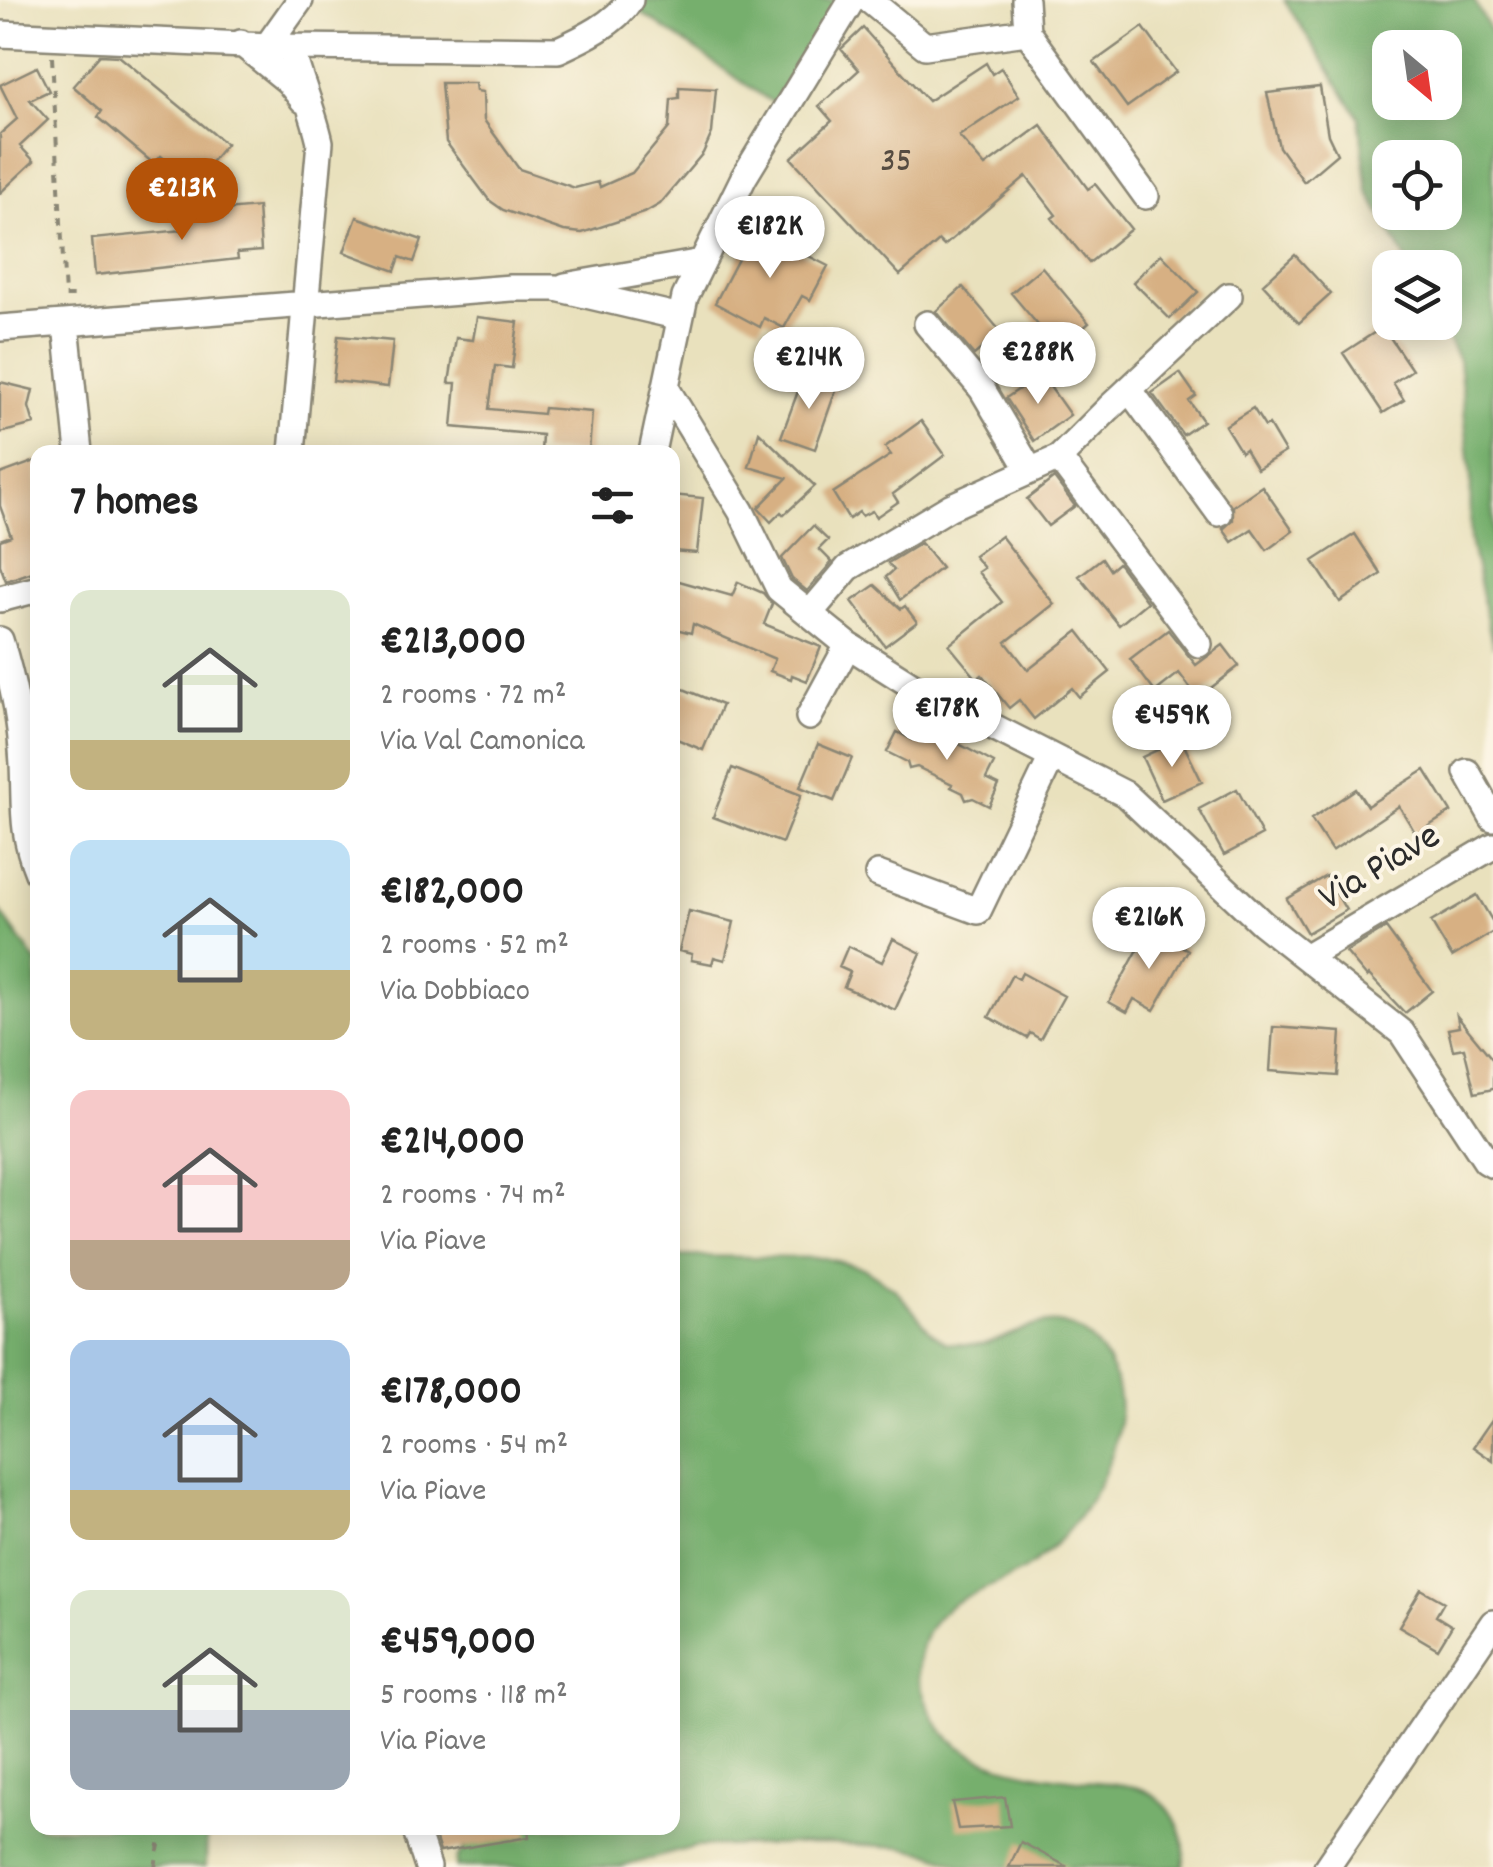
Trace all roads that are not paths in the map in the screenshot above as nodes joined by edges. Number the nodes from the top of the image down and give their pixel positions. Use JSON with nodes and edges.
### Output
{"nodes":[{"id":1,"x":300,"y":0,"type":"edge"},
{"id":2,"x":630,"y":0,"type":"edge"},
{"id":3,"x":852,"y":0,"type":"edge"},
{"id":4,"x":869,"y":0,"type":"edge"},
{"id":5,"x":1024,"y":0,"type":"edge"},
{"id":6,"x":1027,"y":32,"type":"junction"},
{"id":7,"x":0,"y":34,"type":"edge"},
{"id":8,"x":241,"y":43,"type":"junction"},
{"id":9,"x":280,"y":46,"type":"junction"},
{"id":10,"x":314,"y":113,"type":"junction"},
{"id":11,"x":1146,"y":196,"type":"dead end"},
{"id":12,"x":702,"y":262,"type":"junction"},
{"id":13,"x":556,"y":288,"type":"junction"},
{"id":14,"x":1229,"y":296,"type":"dead end"},
{"id":15,"x":308,"y":303,"type":"junction"},
{"id":16,"x":680,"y":317,"type":"junction"},
{"id":17,"x":66,"y":324,"type":"junction"},
{"id":18,"x":927,"y":324,"type":"dead end"},
{"id":19,"x":0,"y":328,"type":"edge"},
{"id":20,"x":666,"y":388,"type":"junction"},
{"id":21,"x":1129,"y":388,"type":"junction"},
{"id":22,"x":78,"y":445,"type":"edge"},
{"id":23,"x":293,"y":445,"type":"edge"},
{"id":24,"x":654,"y":445,"type":"edge"},
{"id":25,"x":1060,"y":458,"type":"junction"},
{"id":26,"x":1030,"y":470,"type":"junction"},
{"id":27,"x":1219,"y":512,"type":"dead end"},
{"id":28,"x":30,"y":591,"type":"edge"},
{"id":29,"x":0,"y":599,"type":"edge"},
{"id":30,"x":810,"y":614,"type":"junction"},
{"id":31,"x":0,"y":640,"type":"edge"},
{"id":32,"x":1199,"y":644,"type":"dead end"},
{"id":33,"x":848,"y":645,"type":"junction"},
{"id":34,"x":809,"y":717,"type":"dead end"},
{"id":35,"x":1052,"y":757,"type":"junction"},
{"id":36,"x":1467,"y":772,"type":"dead end"},
{"id":37,"x":1493,"y":818,"type":"edge"},
{"id":38,"x":30,"y":844,"type":"edge"},
{"id":39,"x":1493,"y":846,"type":"edge"},
{"id":40,"x":878,"y":874,"type":"dead end"},
{"id":41,"x":1307,"y":956,"type":"junction"},
{"id":42,"x":1491,"y":1160,"type":"edge"},
{"id":43,"x":1493,"y":1623,"type":"edge"},
{"id":44,"x":417,"y":1835,"type":"edge"},
{"id":45,"x":428,"y":1867,"type":"edge"},
{"id":46,"x":1327,"y":1867,"type":"edge"}],
"edges":[{"from":1,"to":9,"type":"street"},
{"from":2,"to":9,"type":"street"},
{"from":3,"to":12,"type":"street"},
{"from":4,"to":6,"type":"street"},
{"from":5,"to":6,"type":"street"},
{"from":6,"to":11,"type":"street"},
{"from":7,"to":8,"type":"street"},
{"from":8,"to":9,"type":"street"},
{"from":8,"to":10,"type":"street"},
{"from":9,"to":10,"type":"street"},
{"from":10,"to":15,"type":"street"},
{"from":12,"to":13,"type":"street"},
{"from":12,"to":16,"type":"street"},
{"from":13,"to":15,"type":"street"},
{"from":13,"to":16,"type":"street"},
{"from":14,"to":21,"type":"street"},
{"from":15,"to":17,"type":"street"},
{"from":15,"to":23,"type":"street"},
{"from":16,"to":20,"type":"street"},
{"from":17,"to":19,"type":"street"},
{"from":17,"to":22,"type":"street"},
{"from":18,"to":26,"type":"street"},
{"from":20,"to":24,"type":"street"},
{"from":20,"to":30,"type":"street","name":"Via Piave"},
{"from":21,"to":25,"type":"street"},
{"from":21,"to":27,"type":"street"},
{"from":25,"to":26,"type":"street"},
{"from":25,"to":32,"type":"street"},
{"from":26,"to":30,"type":"street"},
{"from":28,"to":29,"type":"street"},
{"from":30,"to":33,"type":"street","name":"Via Piave"},
{"from":31,"to":38,"type":"street"},
{"from":33,"to":34,"type":"street"},
{"from":33,"to":35,"type":"street","name":"Via Piave"},
{"from":35,"to":40,"type":"street"},
{"from":35,"to":41,"type":"street","name":"Via Piave"},
{"from":36,"to":37,"type":"street","name":"Via Piave"},
{"from":39,"to":41,"type":"street","name":"Via Piave"},
{"from":41,"to":42,"type":"street","name":"Via Piave"},
{"from":43,"to":46,"type":"street"},
{"from":44,"to":45,"type":"street"}]}
